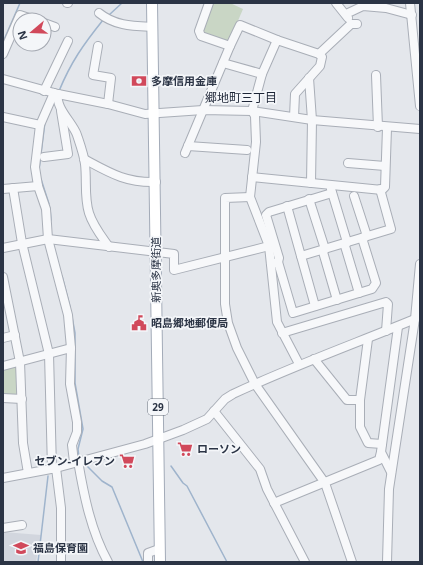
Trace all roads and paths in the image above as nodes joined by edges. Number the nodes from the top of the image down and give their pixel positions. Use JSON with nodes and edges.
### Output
{"nodes":[{"id":1,"x":152,"y":3,"type":"edge"},
{"id":2,"x":209,"y":3,"type":"edge"},
{"id":3,"x":336,"y":3,"type":"edge"},
{"id":4,"x":410,"y":3,"type":"edge"},
{"id":5,"x":346,"y":14,"type":"junction"},
{"id":6,"x":412,"y":15,"type":"junction"},
{"id":7,"x":103,"y":17,"type":"dead end"},
{"id":8,"x":52,"y":26,"type":"edge"},
{"id":9,"x":55,"y":27,"type":"dead end"},
{"id":10,"x":153,"y":27,"type":"junction"},
{"id":11,"x":12,"y":33,"type":"edge"},
{"id":12,"x":277,"y":40,"type":"junction"},
{"id":13,"x":68,"y":41,"type":"dead end"},
{"id":14,"x":98,"y":46,"type":"dead end"},
{"id":15,"x":230,"y":46,"type":"junction"},
{"id":16,"x":3,"y":54,"type":"edge"},
{"id":17,"x":319,"y":54,"type":"junction"},
{"id":18,"x":223,"y":63,"type":"junction"},
{"id":19,"x":262,"y":74,"type":"junction"},
{"id":20,"x":376,"y":75,"type":"dead end"},
{"id":21,"x":309,"y":78,"type":"junction"},
{"id":22,"x":3,"y":79,"type":"edge"},
{"id":23,"x":44,"y":91,"type":"junction"},
{"id":24,"x":56,"y":94,"type":"junction"},
{"id":25,"x":108,"y":104,"type":"junction"},
{"id":26,"x":60,"y":106,"type":"junction"},
{"id":27,"x":420,"y":106,"type":"edge"},
{"id":28,"x":203,"y":110,"type":"junction"},
{"id":29,"x":252,"y":112,"type":"junction"},
{"id":30,"x":155,"y":115,"type":"junction"},
{"id":31,"x":3,"y":117,"type":"edge"},
{"id":32,"x":294,"y":117,"type":"junction"},
{"id":33,"x":312,"y":120,"type":"junction"},
{"id":34,"x":40,"y":125,"type":"junction"},
{"id":35,"x":378,"y":126,"type":"junction"},
{"id":36,"x":387,"y":128,"type":"junction"},
{"id":37,"x":420,"y":129,"type":"edge"},
{"id":38,"x":247,"y":150,"type":"dead end"},
{"id":39,"x":44,"y":157,"type":"dead end"},
{"id":40,"x":84,"y":159,"type":"junction"},
{"id":41,"x":348,"y":163,"type":"dead end"},
{"id":42,"x":385,"y":166,"type":"junction"},
{"id":43,"x":252,"y":177,"type":"junction"},
{"id":44,"x":156,"y":182,"type":"junction"},
{"id":45,"x":311,"y":183,"type":"junction"},
{"id":46,"x":38,"y":186,"type":"junction"},
{"id":47,"x":13,"y":188,"type":"junction"},
{"id":48,"x":3,"y":189,"type":"edge"},
{"id":49,"x":330,"y":189,"type":"junction"},
{"id":50,"x":380,"y":189,"type":"junction"},
{"id":51,"x":250,"y":196,"type":"junction"},
{"id":52,"x":354,"y":196,"type":"dead end"},
{"id":53,"x":310,"y":199,"type":"junction"},
{"id":54,"x":287,"y":206,"type":"junction"},
{"id":55,"x":364,"y":237,"type":"junction"},
{"id":56,"x":51,"y":240,"type":"junction"},
{"id":57,"x":347,"y":242,"type":"junction"},
{"id":58,"x":22,"y":243,"type":"junction"},
{"id":59,"x":269,"y":246,"type":"junction"},
{"id":60,"x":109,"y":247,"type":"junction"},
{"id":61,"x":3,"y":248,"type":"edge"},
{"id":62,"x":325,"y":249,"type":"junction"},
{"id":63,"x":156,"y":253,"type":"junction"},
{"id":64,"x":225,"y":256,"type":"junction"},
{"id":65,"x":301,"y":256,"type":"junction"},
{"id":66,"x":275,"y":263,"type":"junction"},
{"id":67,"x":420,"y":264,"type":"edge"},
{"id":68,"x":3,"y":278,"type":"edge"},
{"id":69,"x":359,"y":293,"type":"junction"},
{"id":70,"x":337,"y":300,"type":"junction"},
{"id":71,"x":315,"y":306,"type":"junction"},
{"id":72,"x":6,"y":307,"type":"edge"},
{"id":73,"x":415,"y":319,"type":"junction"},
{"id":74,"x":398,"y":326,"type":"junction"},
{"id":75,"x":386,"y":331,"type":"junction"},
{"id":76,"x":282,"y":333,"type":"junction"},
{"id":77,"x":15,"y":335,"type":"junction"},
{"id":78,"x":3,"y":338,"type":"edge"},
{"id":79,"x":368,"y":339,"type":"junction"},
{"id":80,"x":71,"y":348,"type":"junction"},
{"id":81,"x":49,"y":354,"type":"junction"},
{"id":82,"x":314,"y":359,"type":"junction"},
{"id":83,"x":20,"y":362,"type":"junction"},
{"id":84,"x":299,"y":364,"type":"junction"},
{"id":85,"x":3,"y":366,"type":"edge"},
{"id":86,"x":255,"y":384,"type":"junction"},
{"id":87,"x":3,"y":398,"type":"edge"},
{"id":88,"x":22,"y":399,"type":"junction"},
{"id":89,"x":360,"y":400,"type":"junction"},
{"id":90,"x":214,"y":411,"type":"junction"},
{"id":91,"x":158,"y":438,"type":"junction"},
{"id":92,"x":382,"y":451,"type":"junction"},
{"id":93,"x":79,"y":461,"type":"junction"},
{"id":94,"x":54,"y":469,"type":"junction"},
{"id":95,"x":28,"y":473,"type":"junction"},
{"id":96,"x":391,"y":474,"type":"junction"},
{"id":97,"x":3,"y":478,"type":"edge"},
{"id":98,"x":325,"y":483,"type":"junction"},
{"id":99,"x":274,"y":504,"type":"junction"},
{"id":100,"x":22,"y":525,"type":"dead end"},
{"id":101,"x":3,"y":528,"type":"edge"},
{"id":102,"x":160,"y":549,"type":"junction"},
{"id":103,"x":61,"y":562,"type":"edge"},
{"id":104,"x":108,"y":562,"type":"edge"},
{"id":105,"x":148,"y":562,"type":"edge"},
{"id":106,"x":160,"y":562,"type":"edge"},
{"id":107,"x":305,"y":562,"type":"edge"},
{"id":108,"x":352,"y":562,"type":"edge"},
{"id":109,"x":387,"y":562,"type":"edge"}],
"edges":[{"from":1,"to":10,"type":"main road","name":"新奥多摩街道","number":"29"},
{"from":2,"to":15,"type":"street"},
{"from":3,"to":5,"type":"street"},
{"from":4,"to":6,"type":"street"},
{"from":5,"to":6,"type":"street"},
{"from":5,"to":17,"type":"street"},
{"from":6,"to":27,"type":"street"},
{"from":7,"to":10,"type":"street"},
{"from":8,"to":9,"type":"street"},
{"from":10,"to":30,"type":"main road","name":"新奥多摩街道","number":"29"},
{"from":11,"to":16,"type":"street"},
{"from":12,"to":15,"type":"street"},
{"from":12,"to":17,"type":"street"},
{"from":12,"to":19,"type":"street"},
{"from":13,"to":23,"type":"street"},
{"from":14,"to":25,"type":"street"},
{"from":15,"to":18,"type":"street"},
{"from":17,"to":21,"type":"street"},
{"from":18,"to":19,"type":"street"},
{"from":18,"to":28,"type":"street"},
{"from":19,"to":29,"type":"street"},
{"from":20,"to":35,"type":"street"},
{"from":21,"to":32,"type":"street"},
{"from":21,"to":33,"type":"street"},
{"from":22,"to":23,"type":"street"},
{"from":23,"to":24,"type":"street"},
{"from":24,"to":25,"type":"street"},
{"from":24,"to":26,"type":"street"},
{"from":24,"to":34,"type":"street"},
{"from":25,"to":30,"type":"street"},
{"from":26,"to":39,"type":"street"},
{"from":26,"to":40,"type":"street"},
{"from":28,"to":29,"type":"street"},
{"from":28,"to":30,"type":"street"},
{"from":28,"to":38,"type":"street"},
{"from":29,"to":32,"type":"street"},
{"from":29,"to":43,"type":"street"},
{"from":30,"to":44,"type":"main road","name":"新奥多摩街道","number":"29"},
{"from":31,"to":34,"type":"street"},
{"from":32,"to":33,"type":"street"},
{"from":33,"to":35,"type":"street"},
{"from":33,"to":45,"type":"street"},
{"from":34,"to":46,"type":"street"},
{"from":35,"to":36,"type":"street"},
{"from":36,"to":37,"type":"street"},
{"from":36,"to":42,"type":"street"},
{"from":40,"to":44,"type":"street"},
{"from":40,"to":60,"type":"street"},
{"from":41,"to":42,"type":"street"},
{"from":42,"to":50,"type":"street"},
{"from":43,"to":45,"type":"street"},
{"from":43,"to":51,"type":"street"},
{"from":44,"to":63,"type":"main road","name":"新奥多摩街道","number":"29"},
{"from":45,"to":49,"type":"street"},
{"from":46,"to":47,"type":"street"},
{"from":46,"to":56,"type":"street"},
{"from":47,"to":48,"type":"street"},
{"from":47,"to":58,"type":"street"},
{"from":49,"to":50,"type":"street"},
{"from":49,"to":53,"type":"street"},
{"from":49,"to":57,"type":"street"},
{"from":50,"to":55,"type":"street"},
{"from":51,"to":59,"type":"street"},
{"from":51,"to":64,"type":"street"},
{"from":52,"to":55,"type":"street"},
{"from":53,"to":54,"type":"street"},
{"from":53,"to":62,"type":"street"},
{"from":54,"to":65,"type":"street"},
{"from":54,"to":66,"type":"street"},
{"from":55,"to":57,"type":"street"},
{"from":55,"to":69,"type":"street"},
{"from":56,"to":58,"type":"street"},
{"from":56,"to":60,"type":"street"},
{"from":56,"to":80,"type":"street"},
{"from":57,"to":62,"type":"street"},
{"from":57,"to":69,"type":"street"},
{"from":58,"to":61,"type":"street"},
{"from":58,"to":81,"type":"street"},
{"from":59,"to":64,"type":"street"},
{"from":59,"to":66,"type":"street"},
{"from":60,"to":63,"type":"street"},
{"from":62,"to":65,"type":"street"},
{"from":62,"to":70,"type":"street"},
{"from":63,"to":64,"type":"street"},
{"from":63,"to":91,"type":"main road","name":"新奥多摩街道","number":"29"},
{"from":64,"to":86,"type":"street"},
{"from":65,"to":71,"type":"street"},
{"from":66,"to":71,"type":"street"},
{"from":66,"to":76,"type":"street"},
{"from":67,"to":73,"type":"street"},
{"from":68,"to":72,"type":"street"},
{"from":69,"to":70,"type":"street"},
{"from":70,"to":71,"type":"street"},
{"from":72,"to":77,"type":"street"},
{"from":73,"to":74,"type":"street"},
{"from":73,"to":96,"type":"street"},
{"from":74,"to":75,"type":"street"},
{"from":74,"to":92,"type":"street"},
{"from":75,"to":76,"type":"street"},
{"from":75,"to":79,"type":"street"},
{"from":76,"to":84,"type":"street"},
{"from":77,"to":78,"type":"street"},
{"from":77,"to":83,"type":"street"},
{"from":79,"to":82,"type":"street"},
{"from":79,"to":89,"type":"street"},
{"from":80,"to":81,"type":"street"},
{"from":80,"to":93,"type":"street"},
{"from":81,"to":83,"type":"street"},
{"from":81,"to":94,"type":"street"},
{"from":82,"to":84,"type":"street"},
{"from":82,"to":89,"type":"street"},
{"from":83,"to":85,"type":"street"},
{"from":83,"to":88,"type":"street"},
{"from":84,"to":86,"type":"street"},
{"from":86,"to":90,"type":"street"},
{"from":86,"to":98,"type":"street"},
{"from":87,"to":88,"type":"street"},
{"from":88,"to":95,"type":"street"},
{"from":89,"to":92,"type":"street"},
{"from":90,"to":91,"type":"street"},
{"from":90,"to":99,"type":"street"},
{"from":91,"to":93,"type":"street"},
{"from":91,"to":102,"type":"main road","name":"新奥多摩街道","number":"29"},
{"from":92,"to":96,"type":"street"},
{"from":92,"to":98,"type":"street"},
{"from":93,"to":94,"type":"street"},
{"from":93,"to":104,"type":"street"},
{"from":94,"to":95,"type":"street"},
{"from":94,"to":103,"type":"street"},
{"from":95,"to":97,"type":"street"},
{"from":96,"to":109,"type":"street"},
{"from":98,"to":99,"type":"street"},
{"from":98,"to":108,"type":"street"},
{"from":99,"to":107,"type":"street"},
{"from":100,"to":101,"type":"street"},
{"from":102,"to":105,"type":"street"},
{"from":102,"to":106,"type":"main road","name":"新奥多摩街道","number":"29"}]}
